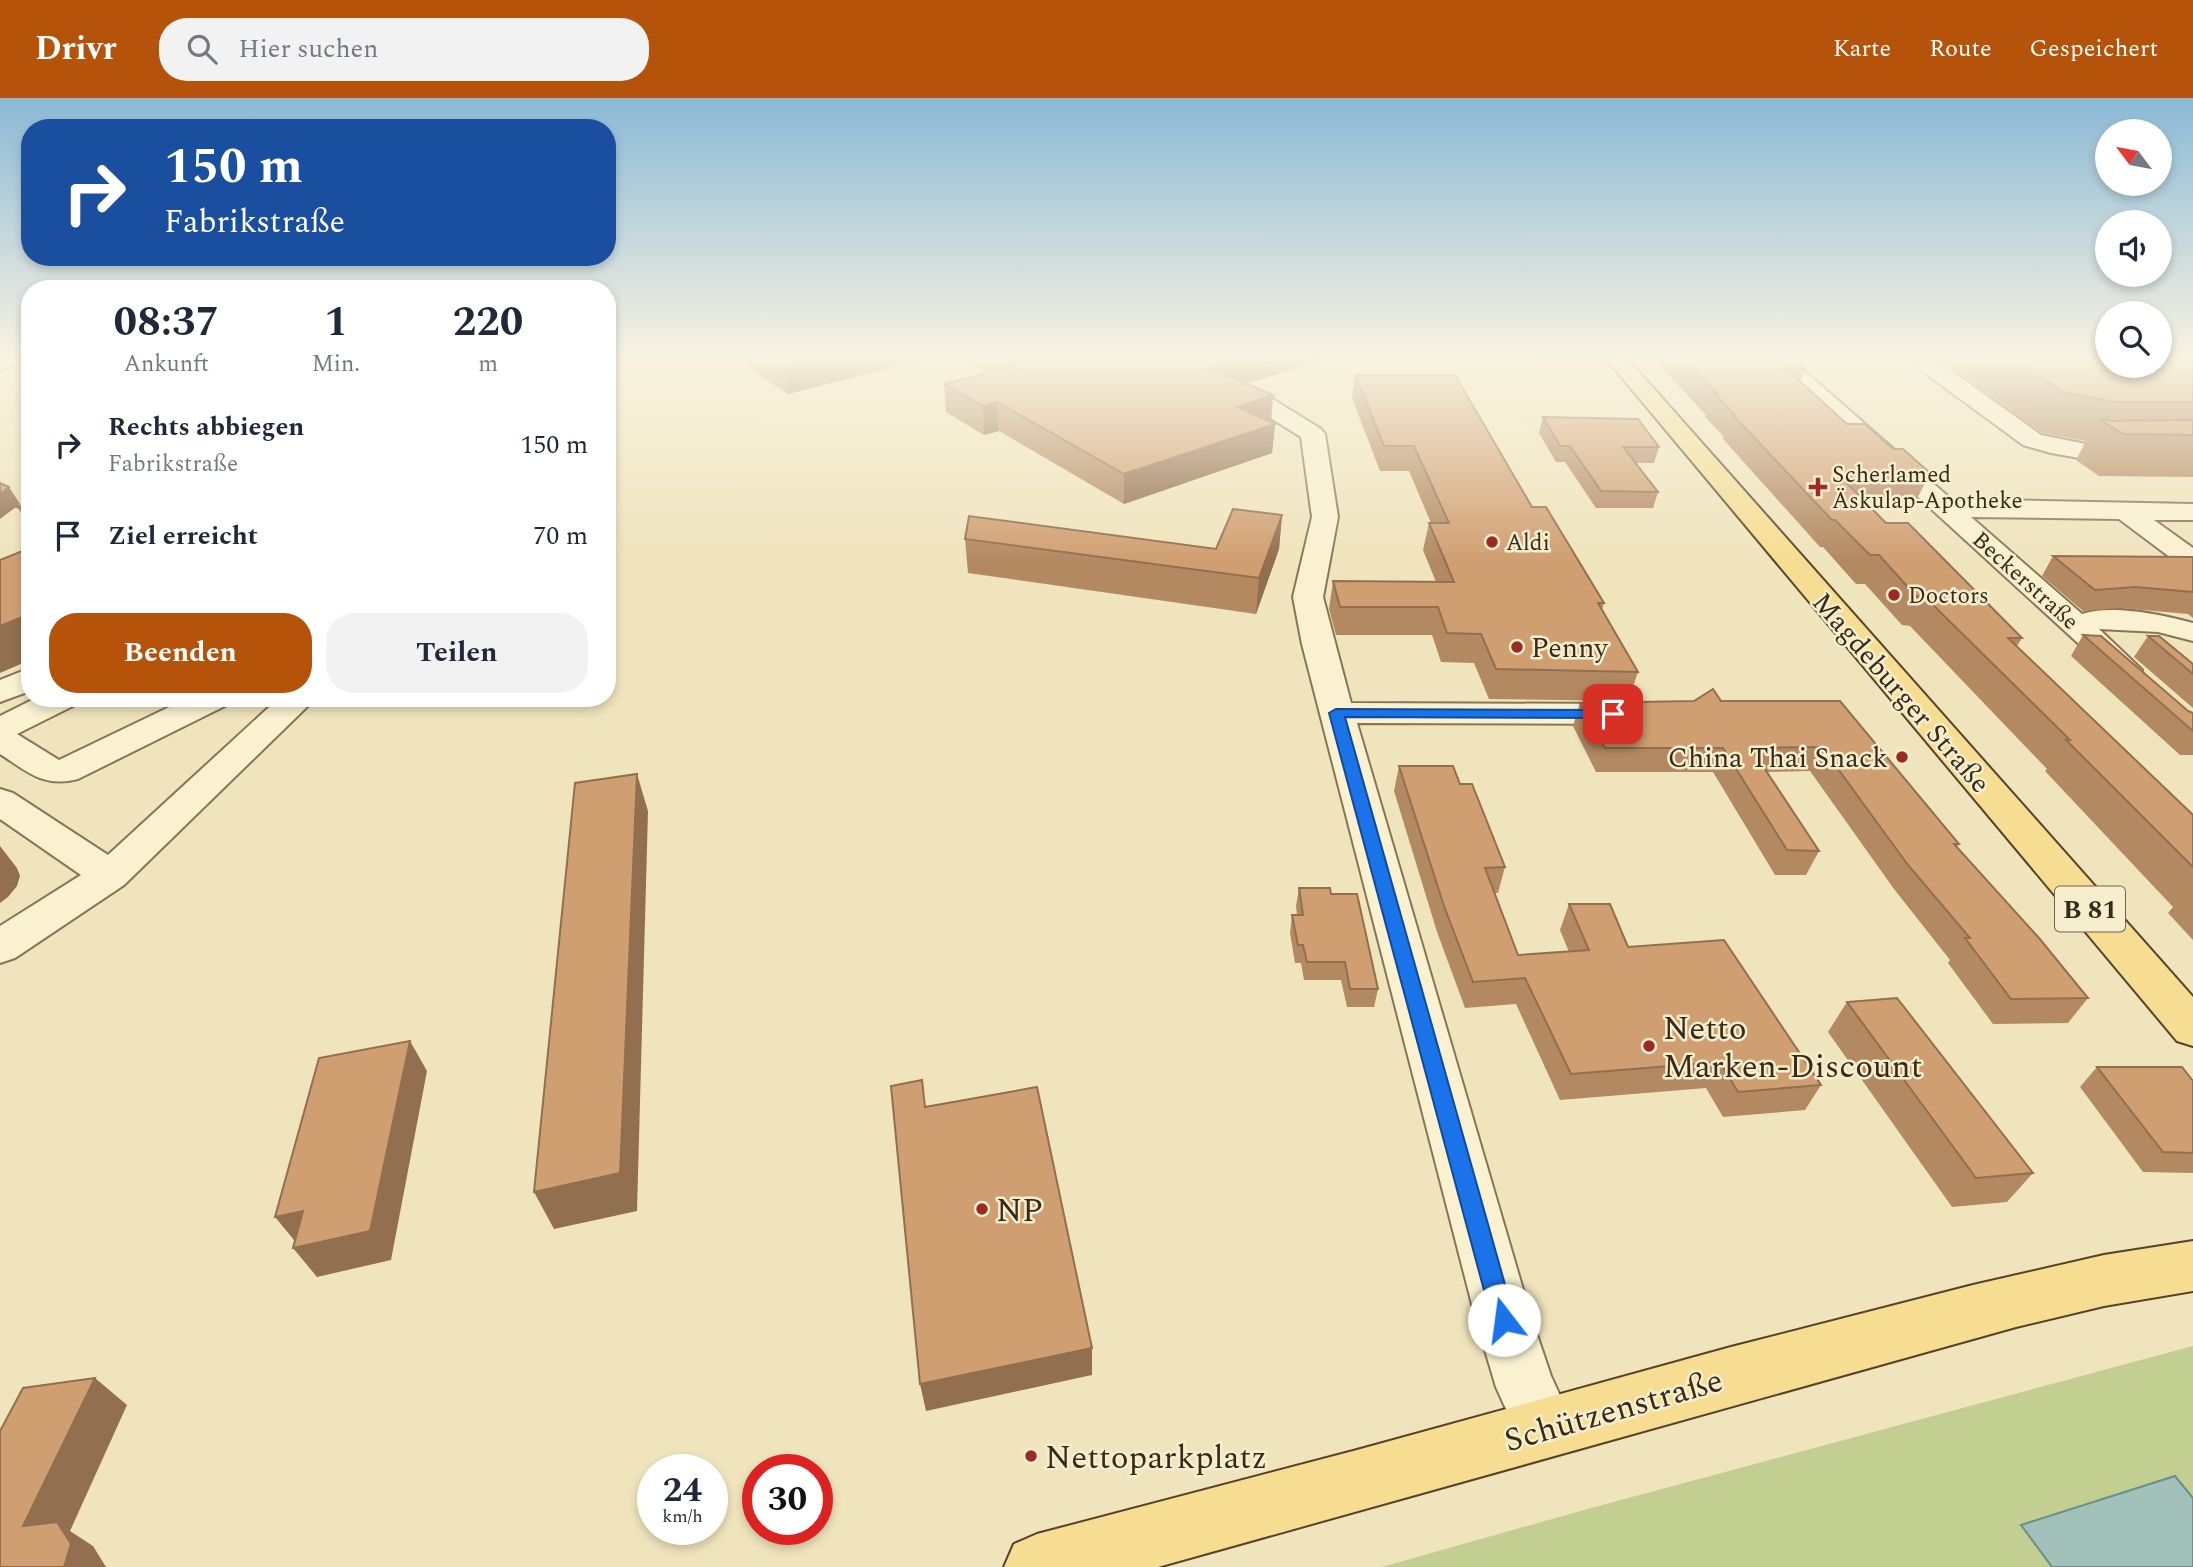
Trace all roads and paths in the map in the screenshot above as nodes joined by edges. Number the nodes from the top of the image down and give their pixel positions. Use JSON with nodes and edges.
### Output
{"nodes":[{"id":1,"x":1296,"y":424,"type":"edge"},
{"id":2,"x":1672,"y":424,"type":"edge"},
{"id":3,"x":1851,"y":424,"type":"edge"},
{"id":4,"x":2009,"y":424,"type":"edge"},
{"id":5,"x":2193,"y":452,"type":"edge"},
{"id":6,"x":1945,"y":506,"type":"junction"},
{"id":7,"x":2125,"y":511,"type":"junction"},
{"id":8,"x":2193,"y":512,"type":"edge"},
{"id":9,"x":2193,"y":561,"type":"edge"},
{"id":10,"x":2093,"y":620,"type":"dead end"},
{"id":11,"x":2193,"y":632,"type":"edge"},
{"id":12,"x":21,"y":682,"type":"edge"},
{"id":13,"x":2144,"y":686,"type":"edge"},
{"id":14,"x":0,"y":692,"type":"edge"},
{"id":15,"x":52,"y":707,"type":"edge"},
{"id":16,"x":197,"y":707,"type":"edge"},
{"id":17,"x":289,"y":707,"type":"edge"},
{"id":18,"x":1336,"y":713,"type":"junction"},
{"id":19,"x":1638,"y":714,"type":"edge"},
{"id":20,"x":5,"y":746,"type":"edge"},
{"id":21,"x":0,"y":801,"type":"edge"},
{"id":22,"x":110,"y":875,"type":"junction"},
{"id":23,"x":0,"y":947,"type":"edge"},
{"id":24,"x":2193,"y":1028,"type":"edge"},
{"id":25,"x":2193,"y":1266,"type":"edge"},
{"id":26,"x":1545,"y":1428,"type":"junction"},
{"id":27,"x":1037,"y":1567,"type":"edge"}],
"edges":[{"from":1,"to":18,"type":"street"},
{"from":2,"to":24,"type":"main road","name":"Magdeburger Straße","number":"B 81"},
{"from":3,"to":6,"type":"street","name":"Beckerstraße"},
{"from":4,"to":5,"type":"street"},
{"from":6,"to":7,"type":"street"},
{"from":6,"to":13,"type":"street","name":"Beckerstraße"},
{"from":7,"to":8,"type":"street"},
{"from":7,"to":9,"type":"street"},
{"from":10,"to":11,"type":"street"},
{"from":12,"to":14,"type":"street"},
{"from":15,"to":20,"type":"street"},
{"from":16,"to":20,"type":"street"},
{"from":17,"to":22,"type":"street"},
{"from":18,"to":19,"type":"street"},
{"from":18,"to":26,"type":"street"},
{"from":21,"to":22,"type":"street"},
{"from":22,"to":23,"type":"street"},
{"from":25,"to":26,"type":"main road","name":"Schützenstraße"},
{"from":26,"to":27,"type":"main road","name":"Schützenstraße"}]}
